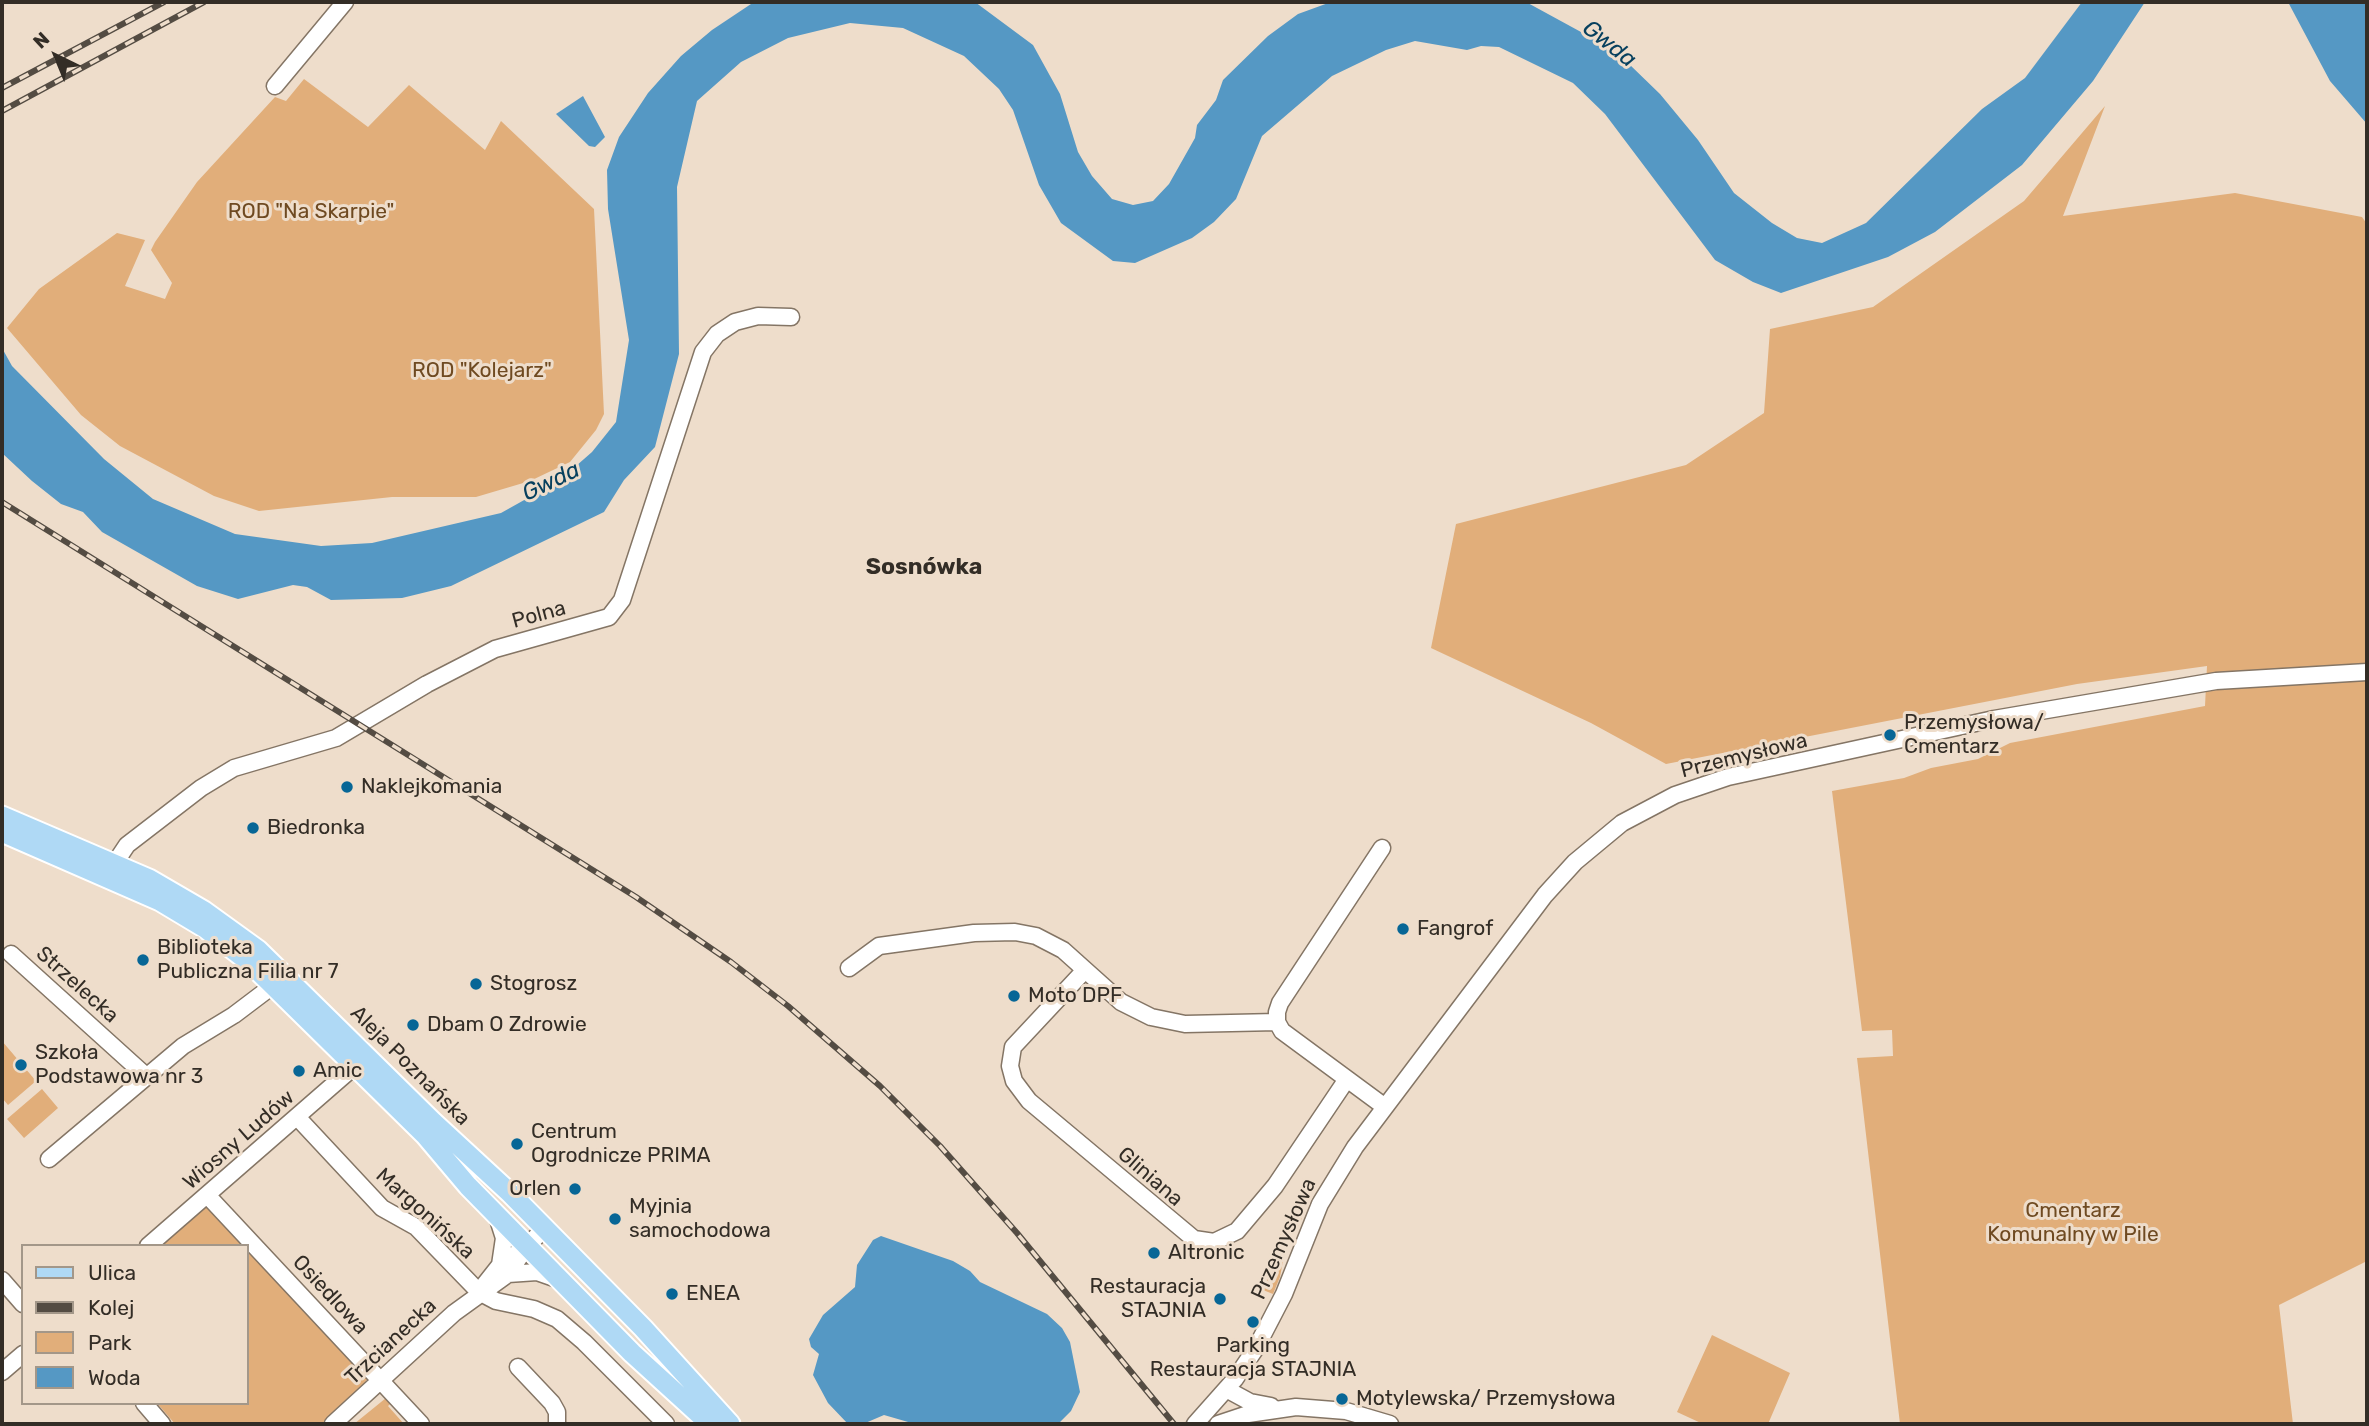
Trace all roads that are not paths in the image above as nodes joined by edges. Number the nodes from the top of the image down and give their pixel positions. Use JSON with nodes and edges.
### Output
{"nodes":[{"id":1,"x":345,"y":2,"type":"edge"},
{"id":2,"x":275,"y":86,"type":"dead end"},
{"id":3,"x":791,"y":317,"type":"dead end"},
{"id":4,"x":2367,"y":672,"type":"edge"},
{"id":5,"x":2,"y":816,"type":"edge"},
{"id":6,"x":2,"y":832,"type":"edge"},
{"id":7,"x":1382,"y":848,"type":"dead end"},
{"id":8,"x":117,"y":872,"type":"junction"},
{"id":9,"x":11,"y":954,"type":"dead end"},
{"id":10,"x":849,"y":968,"type":"dead end"},
{"id":11,"x":1085,"y":970,"type":"junction"},
{"id":12,"x":275,"y":984,"type":"junction"},
{"id":13,"x":1277,"y":1022,"type":"junction"},
{"id":14,"x":356,"y":1065,"type":"junction"},
{"id":15,"x":146,"y":1076,"type":"junction"},
{"id":16,"x":1347,"y":1079,"type":"junction"},
{"id":17,"x":1385,"y":1107,"type":"junction"},
{"id":18,"x":298,"y":1118,"type":"junction"},
{"id":19,"x":49,"y":1159,"type":"dead end"},
{"id":20,"x":206,"y":1195,"type":"junction"},
{"id":21,"x":497,"y":1216,"type":"junction"},
{"id":22,"x":545,"y":1228,"type":"junction"},
{"id":23,"x":150,"y":1244,"type":"edge"},
{"id":24,"x":527,"y":1246,"type":"junction"},
{"id":25,"x":504,"y":1269,"type":"junction"},
{"id":26,"x":2,"y":1280,"type":"edge"},
{"id":27,"x":560,"y":1280,"type":"junction"},
{"id":28,"x":479,"y":1292,"type":"junction"},
{"id":29,"x":21,"y":1302,"type":"edge"},
{"id":30,"x":591,"y":1311,"type":"junction"},
{"id":31,"x":632,"y":1317,"type":"junction"},
{"id":32,"x":21,"y":1356,"type":"edge"},
{"id":33,"x":518,"y":1367,"type":"dead end"},
{"id":34,"x":2,"y":1372,"type":"edge"},
{"id":35,"x":382,"y":1382,"type":"junction"},
{"id":36,"x":1223,"y":1393,"type":"junction"},
{"id":37,"x":146,"y":1405,"type":"edge"},
{"id":38,"x":1280,"y":1408,"type":"junction"},
{"id":39,"x":1237,"y":1417,"type":"junction"},
{"id":40,"x":162,"y":1424,"type":"edge"},
{"id":41,"x":333,"y":1424,"type":"edge"},
{"id":42,"x":421,"y":1424,"type":"edge"},
{"id":43,"x":556,"y":1424,"type":"edge"},
{"id":44,"x":666,"y":1424,"type":"edge"},
{"id":45,"x":710,"y":1424,"type":"edge"},
{"id":46,"x":730,"y":1424,"type":"edge"},
{"id":47,"x":1195,"y":1424,"type":"edge"},
{"id":48,"x":1218,"y":1424,"type":"edge"},
{"id":49,"x":1283,"y":1424,"type":"edge"},
{"id":50,"x":1390,"y":1424,"type":"edge"}],
"edges":[{"from":1,"to":2,"type":"street"},
{"from":3,"to":8,"type":"street","name":"Polna"},
{"from":4,"to":17,"type":"street","name":"Przemysłowa"},
{"from":5,"to":8,"type":"main road","name":"Aleja Poznańska"},
{"from":6,"to":8,"type":"main road","name":"Aleja Poznańska"},
{"from":7,"to":13,"type":"street"},
{"from":8,"to":12,"type":"main road","name":"Aleja Poznańska"},
{"from":8,"to":22,"type":"main road","name":"Aleja Poznańska"},
{"from":9,"to":15,"type":"street","name":"Strzelecka"},
{"from":10,"to":11,"type":"street"},
{"from":11,"to":13,"type":"street"},
{"from":11,"to":16,"type":"street","name":"Gliniana"},
{"from":12,"to":14,"type":"main road","name":"Aleja Poznańska"},
{"from":12,"to":15,"type":"street"},
{"from":13,"to":16,"type":"street"},
{"from":14,"to":18,"type":"street","name":"Wiosny Ludów"},
{"from":14,"to":21,"type":"main road","name":"Aleja Poznańska"},
{"from":15,"to":19,"type":"street"},
{"from":16,"to":17,"type":"street"},
{"from":17,"to":36,"type":"street","name":"Przemysłowa"},
{"from":18,"to":20,"type":"street","name":"Wiosny Ludów"},
{"from":18,"to":28,"type":"street","name":"Margonińska"},
{"from":20,"to":23,"type":"street","name":"Wiosny Ludów"},
{"from":20,"to":35,"type":"street","name":"Osiedlowa"},
{"from":21,"to":24,"type":"main road","name":"Aleja Poznańska"},
{"from":21,"to":25,"type":"street"},
{"from":22,"to":24,"type":"street","name":"Trzcianecka"},
{"from":22,"to":31,"type":"main road","name":"Aleja Poznańska"},
{"from":24,"to":25,"type":"street","name":"Trzcianecka"},
{"from":24,"to":27,"type":"main road","name":"Aleja Poznańska"},
{"from":25,"to":27,"type":"street"},
{"from":25,"to":28,"type":"street","name":"Trzcianecka"},
{"from":26,"to":29,"type":"street"},
{"from":27,"to":30,"type":"main road","name":"Aleja Poznańska"},
{"from":28,"to":35,"type":"street","name":"Trzcianecka"},
{"from":28,"to":44,"type":"street","name":"Margonińska"},
{"from":30,"to":31,"type":"main road"},
{"from":30,"to":45,"type":"main road","name":"Aleja Poznańska"},
{"from":31,"to":46,"type":"main road","name":"Aleja Poznańska"},
{"from":32,"to":34,"type":"street"},
{"from":33,"to":43,"type":"street"},
{"from":35,"to":41,"type":"street","name":"Trzcianecka"},
{"from":35,"to":42,"type":"street","name":"Osiedlowa"},
{"from":36,"to":38,"type":"street"},
{"from":36,"to":39,"type":"street"},
{"from":36,"to":47,"type":"street","name":"Przemysłowa"},
{"from":37,"to":40,"type":"street"},
{"from":38,"to":39,"type":"street"},
{"from":38,"to":49,"type":"street"},
{"from":38,"to":50,"type":"street"},
{"from":39,"to":48,"type":"street"}]}
